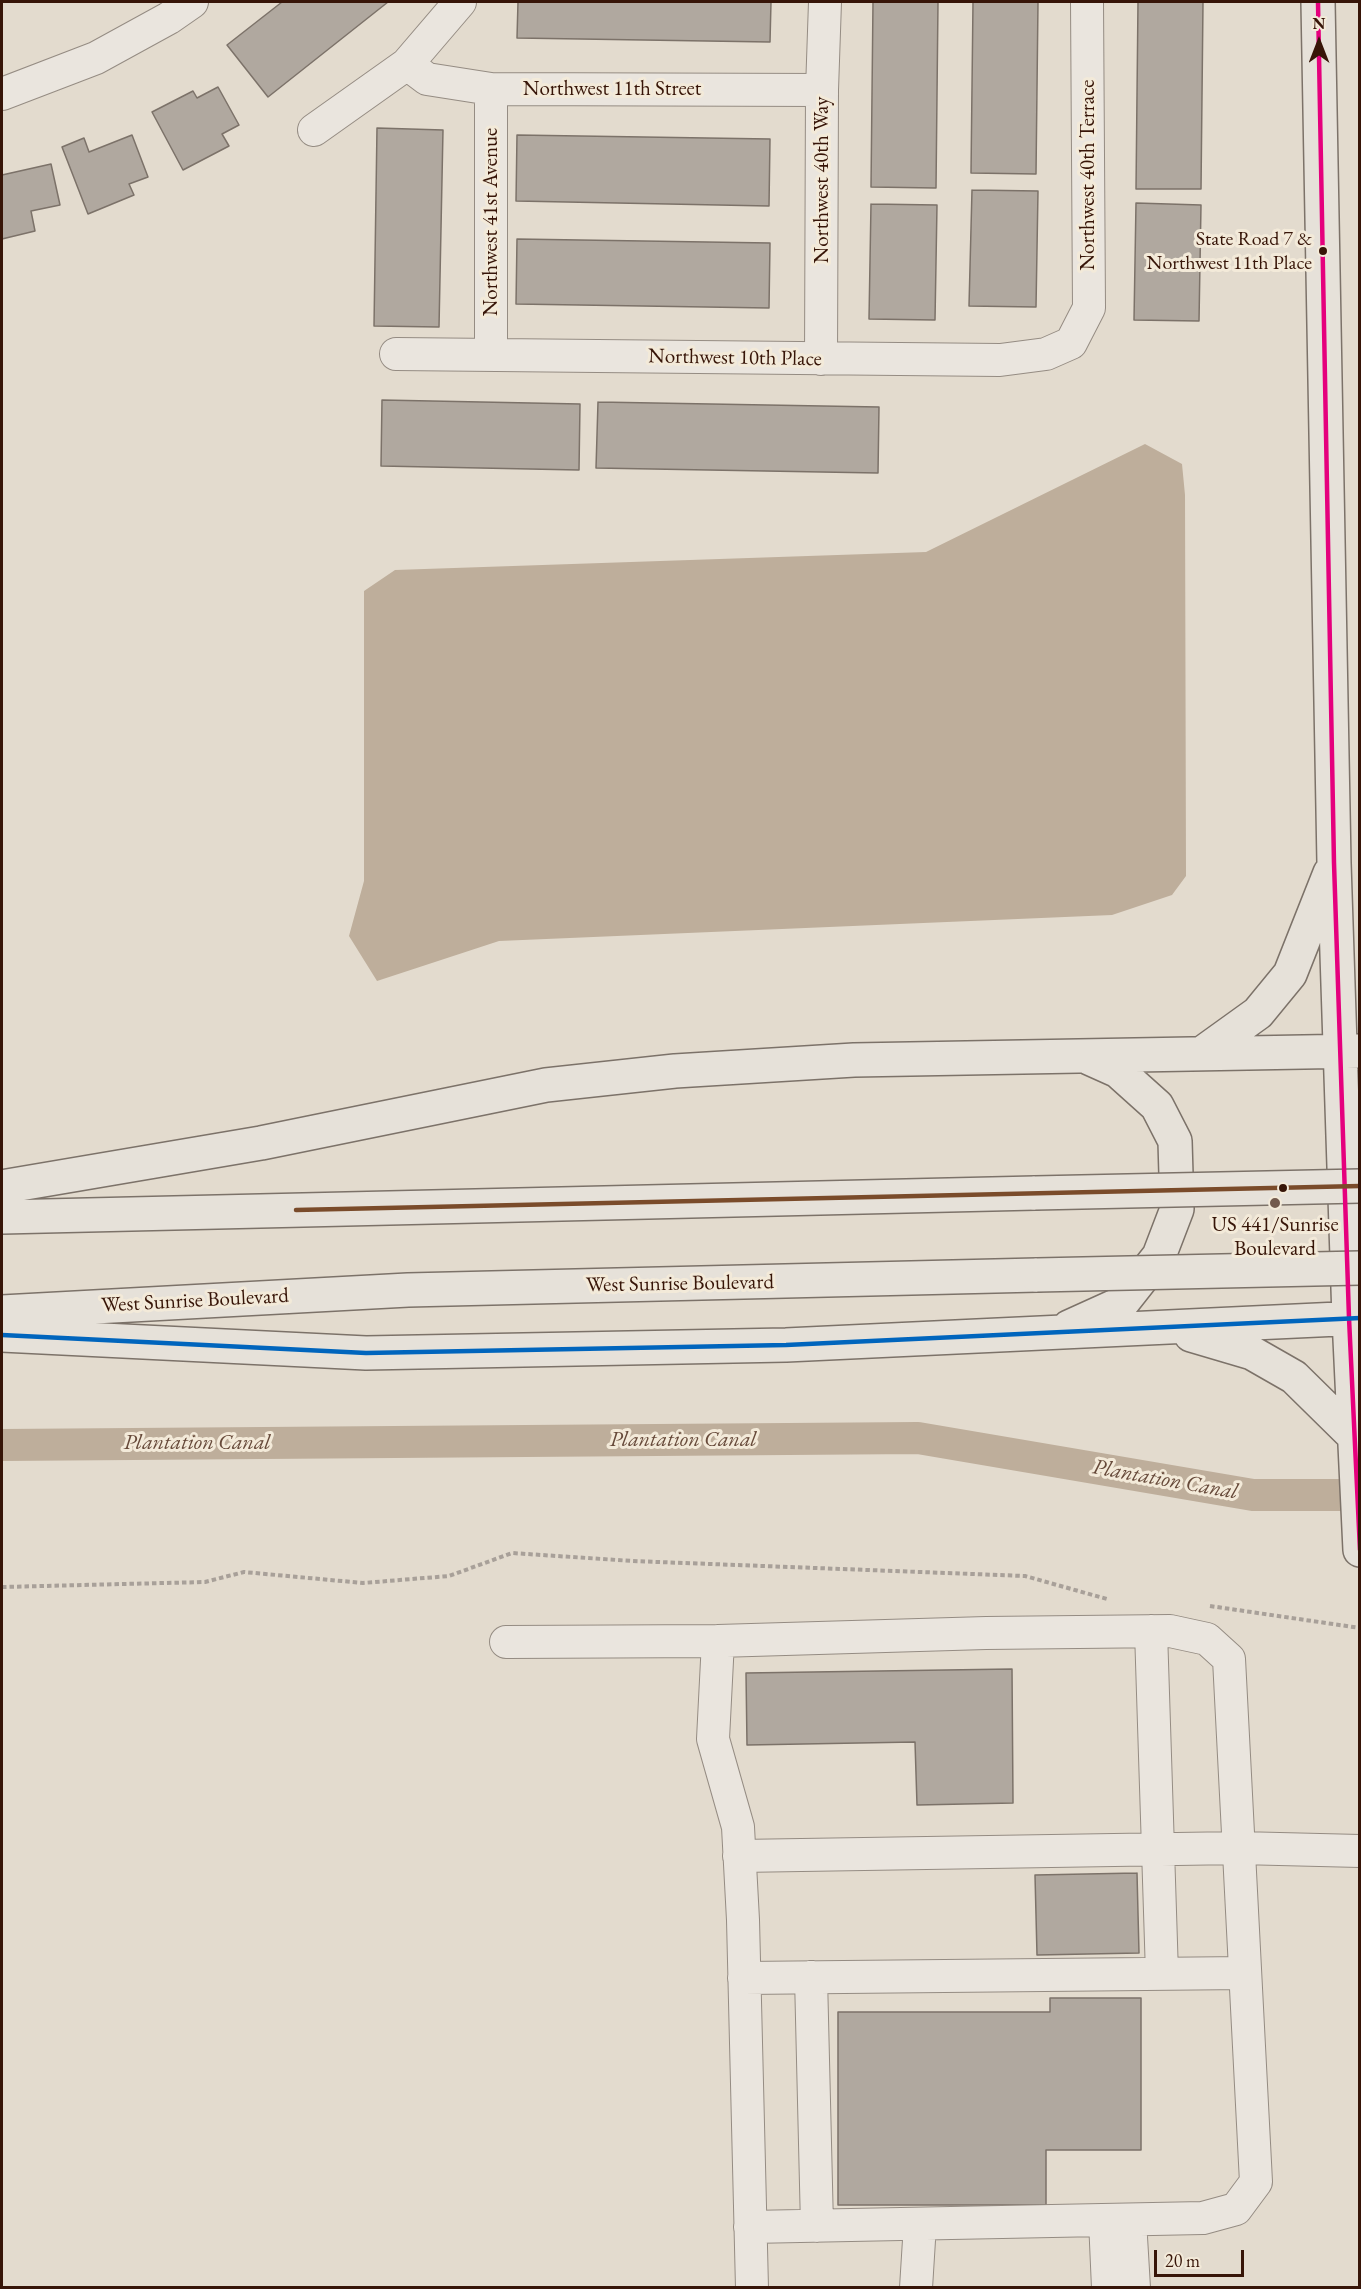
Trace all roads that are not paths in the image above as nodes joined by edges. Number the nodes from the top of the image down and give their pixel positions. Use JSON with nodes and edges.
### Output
{"nodes":[{"id":1,"x":192,"y":2,"type":"edge"},
{"id":2,"x":460,"y":2,"type":"edge"},
{"id":3,"x":825,"y":2,"type":"edge"},
{"id":4,"x":1087,"y":2,"type":"edge"},
{"id":5,"x":1318,"y":2,"type":"edge"},
{"id":6,"x":407,"y":64,"type":"junction"},
{"id":7,"x":491,"y":89,"type":"junction"},
{"id":8,"x":822,"y":90,"type":"junction"},
{"id":9,"x":2,"y":94,"type":"edge"},
{"id":10,"x":314,"y":130,"type":"dead end"},
{"id":11,"x":1071,"y":344,"type":"joint"},
{"id":12,"x":396,"y":354,"type":"dead end"},
{"id":13,"x":491,"y":355,"type":"junction"},
{"id":14,"x":821,"y":358,"type":"junction"},
{"id":15,"x":1334,"y":863,"type":"junction"},
{"id":16,"x":1351,"y":1052,"type":"edge"},
{"id":17,"x":1201,"y":1054,"type":"junction"},
{"id":18,"x":1085,"y":1056,"type":"junction"},
{"id":19,"x":1359,"y":1186,"type":"edge"},
{"id":20,"x":2,"y":1187,"type":"edge"},
{"id":21,"x":2,"y":1217,"type":"edge"},
{"id":22,"x":1359,"y":1268,"type":"edge"},
{"id":23,"x":2,"y":1312,"type":"edge"},
{"id":24,"x":1354,"y":1318,"type":"edge"},
{"id":25,"x":1170,"y":1328,"type":"junction"},
{"id":26,"x":1054,"y":1334,"type":"junction"},
{"id":27,"x":2,"y":1335,"type":"edge"},
{"id":28,"x":1356,"y":1438,"type":"junction"},
{"id":29,"x":1359,"y":1550,"type":"edge"},
{"id":30,"x":1151,"y":1631,"type":"junction"},
{"id":31,"x":718,"y":1641,"type":"junction"},
{"id":32,"x":506,"y":1642,"type":"dead end"},
{"id":33,"x":1239,"y":1848,"type":"junction"},
{"id":34,"x":1157,"y":1849,"type":"junction"},
{"id":35,"x":1359,"y":1851,"type":"edge"},
{"id":36,"x":739,"y":1856,"type":"junction"},
{"id":37,"x":1245,"y":1973,"type":"junction"},
{"id":38,"x":1162,"y":1974,"type":"junction"},
{"id":39,"x":811,"y":1977,"type":"junction"},
{"id":40,"x":744,"y":1978,"type":"junction"},
{"id":41,"x":1118,"y":2220,"type":"junction"},
{"id":42,"x":920,"y":2224,"type":"junction"},
{"id":43,"x":817,"y":2226,"type":"junction"},
{"id":44,"x":750,"y":2227,"type":"junction"},
{"id":45,"x":752,"y":2288,"type":"edge"},
{"id":46,"x":916,"y":2288,"type":"edge"},
{"id":47,"x":1108,"y":2288,"type":"edge"},
{"id":48,"x":1134,"y":2288,"type":"edge"}],
"edges":[{"from":1,"to":9,"type":"street"},
{"from":2,"to":6,"type":"street"},
{"from":3,"to":8,"type":"street","name":"Northwest 40th Way"},
{"from":4,"to":11,"type":"street","name":"Northwest 40th Terrace"},
{"from":5,"to":15,"type":"main road"},
{"from":6,"to":7,"type":"street","name":"Northwest 11th Street"},
{"from":6,"to":10,"type":"street"},
{"from":7,"to":8,"type":"street","name":"Northwest 11th Street"},
{"from":7,"to":13,"type":"street","name":"Northwest 41st Avenue"},
{"from":8,"to":14,"type":"street","name":"Northwest 40th Way"},
{"from":11,"to":14,"type":"street","name":"Northwest 10th Place"},
{"from":12,"to":13,"type":"street","name":"Northwest 10th Place"},
{"from":13,"to":14,"type":"street","name":"Northwest 10th Place"},
{"from":15,"to":16,"type":"main road"},
{"from":15,"to":17,"type":"main road"},
{"from":16,"to":17,"type":"main road"},
{"from":16,"to":24,"type":"main road"},
{"from":17,"to":18,"type":"main road"},
{"from":18,"to":20,"type":"main road"},
{"from":18,"to":26,"type":"main road"},
{"from":19,"to":21,"type":"main road","bridge":true},
{"from":22,"to":23,"type":"main road","name":"West Sunrise Boulevard","bridge":true},
{"from":24,"to":25,"type":"main road"},
{"from":24,"to":28,"type":"main road"},
{"from":25,"to":26,"type":"main road"},
{"from":25,"to":28,"type":"main road"},
{"from":26,"to":27,"type":"main road"},
{"from":28,"to":29,"type":"main road"},
{"from":30,"to":31,"type":"street"},
{"from":30,"to":33,"type":"street"},
{"from":30,"to":34,"type":"street"},
{"from":31,"to":32,"type":"street"},
{"from":31,"to":36,"type":"street"},
{"from":33,"to":34,"type":"street"},
{"from":33,"to":35,"type":"street"},
{"from":33,"to":37,"type":"street"},
{"from":34,"to":36,"type":"street"},
{"from":34,"to":38,"type":"street"},
{"from":36,"to":40,"type":"street"},
{"from":37,"to":38,"type":"street"},
{"from":37,"to":41,"type":"street"},
{"from":38,"to":39,"type":"street"},
{"from":39,"to":40,"type":"street"},
{"from":39,"to":43,"type":"street"},
{"from":40,"to":44,"type":"street"},
{"from":41,"to":42,"type":"street"},
{"from":41,"to":47,"type":"street"},
{"from":41,"to":48,"type":"street"},
{"from":42,"to":43,"type":"street"},
{"from":42,"to":46,"type":"street"},
{"from":43,"to":44,"type":"street"},
{"from":44,"to":45,"type":"street"}]}
